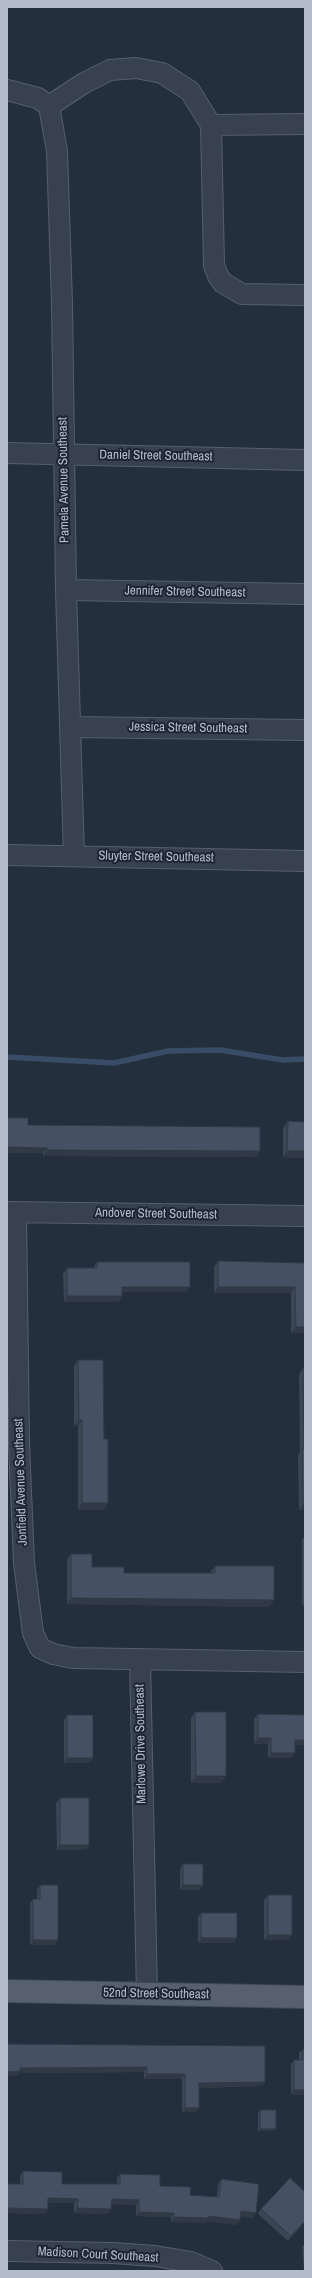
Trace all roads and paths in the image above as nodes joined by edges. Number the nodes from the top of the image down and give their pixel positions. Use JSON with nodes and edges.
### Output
{"nodes":[{"id":1,"x":7,"y":90,"type":"edge"},
{"id":2,"x":49,"y":106,"type":"junction"},
{"id":3,"x":305,"y":124,"type":"edge"},
{"id":4,"x":211,"y":125,"type":"junction"},
{"id":5,"x":305,"y":295,"type":"edge"},
{"id":6,"x":7,"y":453,"type":"edge"},
{"id":7,"x":64,"y":454,"type":"junction"},
{"id":8,"x":305,"y":460,"type":"edge"},
{"id":9,"x":66,"y":590,"type":"junction"},
{"id":10,"x":305,"y":594,"type":"edge"},
{"id":11,"x":71,"y":727,"type":"junction"},
{"id":12,"x":305,"y":730,"type":"edge"},
{"id":13,"x":7,"y":855,"type":"edge"},
{"id":14,"x":74,"y":856,"type":"junction"},
{"id":15,"x":305,"y":860,"type":"edge"},
{"id":16,"x":11,"y":1212,"type":"edge"},
{"id":17,"x":305,"y":1216,"type":"edge"},
{"id":18,"x":140,"y":1659,"type":"junction"},
{"id":19,"x":305,"y":1662,"type":"edge"},
{"id":20,"x":7,"y":1991,"type":"edge"},
{"id":21,"x":147,"y":1994,"type":"junction"},
{"id":22,"x":305,"y":1996,"type":"edge"},
{"id":23,"x":7,"y":2251,"type":"edge"},
{"id":24,"x":212,"y":2271,"type":"edge"}],
"edges":[{"from":1,"to":2,"type":"street"},
{"from":2,"to":4,"type":"street"},
{"from":2,"to":7,"type":"street","name":"Pamela Avenue Southeast"},
{"from":3,"to":4,"type":"street"},
{"from":4,"to":5,"type":"street"},
{"from":6,"to":7,"type":"street","name":"Daniel Street Southeast"},
{"from":7,"to":8,"type":"street","name":"Daniel Street Southeast"},
{"from":7,"to":9,"type":"street","name":"Pamela Avenue Southeast"},
{"from":9,"to":10,"type":"street","name":"Jennifer Street Southeast"},
{"from":9,"to":11,"type":"street","name":"Pamela Avenue Southeast"},
{"from":11,"to":12,"type":"street","name":"Jessica Street Southeast"},
{"from":11,"to":14,"type":"street","name":"Pamela Avenue Southeast"},
{"from":13,"to":14,"type":"street","name":"Sluyter Street Southeast"},
{"from":14,"to":15,"type":"street","name":"Sluyter Street Southeast"},
{"from":16,"to":17,"type":"street","name":"Andover Street Southeast"},
{"from":16,"to":18,"type":"street","name":"Jonfield Avenue Southeast"},
{"from":18,"to":19,"type":"street"},
{"from":18,"to":21,"type":"street","name":"Marlowe Drive Southeast"},
{"from":20,"to":21,"type":"main road","name":"52nd Street Southeast"},
{"from":21,"to":22,"type":"main road","name":"52nd Street Southeast"},
{"from":23,"to":24,"type":"street","name":"Madison Court Southeast"}]}
